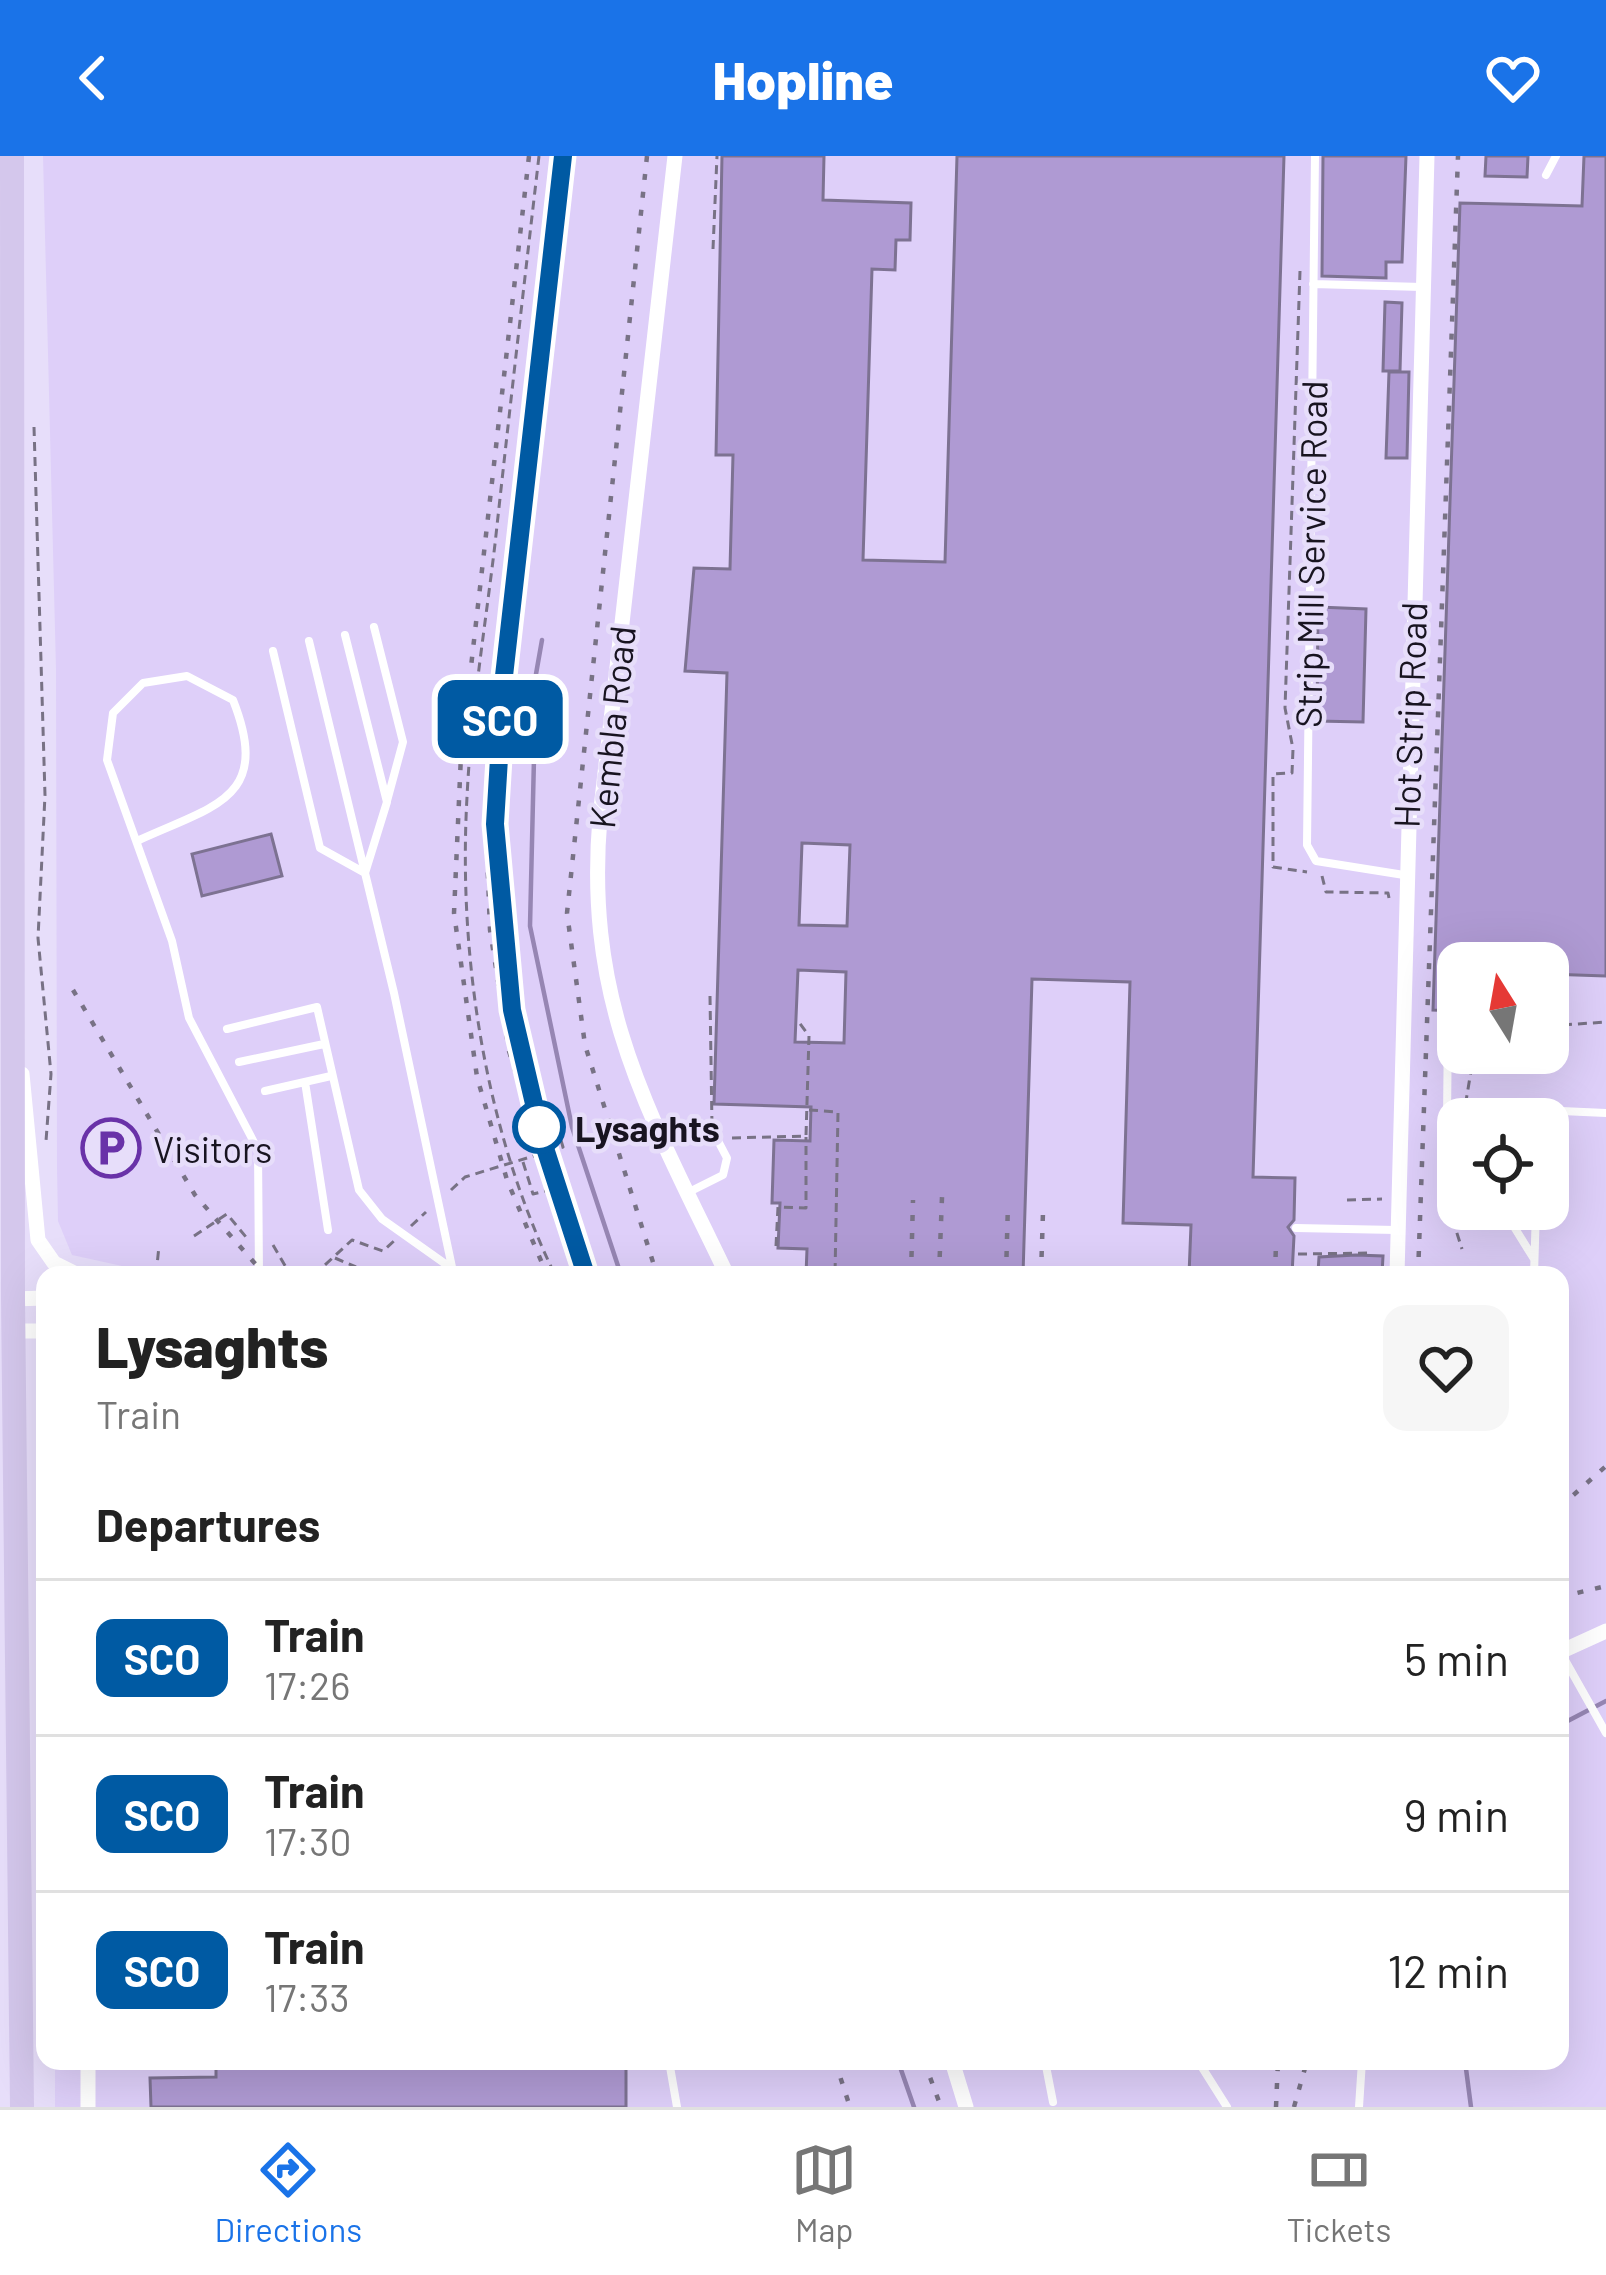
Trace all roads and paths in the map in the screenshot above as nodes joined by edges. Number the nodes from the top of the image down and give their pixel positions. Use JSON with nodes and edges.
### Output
{"nodes":[{"id":1,"x":12,"y":156,"type":"edge"},
{"id":2,"x":539,"y":156,"type":"edge"},
{"id":3,"x":675,"y":156,"type":"edge"},
{"id":4,"x":717,"y":156,"type":"edge"},
{"id":5,"x":1315,"y":156,"type":"edge"},
{"id":6,"x":1427,"y":156,"type":"edge"},
{"id":7,"x":1556,"y":156,"type":"edge"},
{"id":8,"x":1546,"y":175,"type":"dead end"},
{"id":9,"x":713,"y":249,"type":"dead end"},
{"id":10,"x":1299,"y":282,"type":"dead end"},
{"id":11,"x":1310,"y":284,"type":"junction"},
{"id":12,"x":1422,"y":287,"type":"junction"},
{"id":13,"x":32,"y":416,"type":"dead end"},
{"id":14,"x":374,"y":627,"type":"dead end"},
{"id":15,"x":345,"y":635,"type":"dead end"},
{"id":16,"x":309,"y":641,"type":"dead end"},
{"id":17,"x":273,"y":651,"type":"dead end"},
{"id":18,"x":387,"y":802,"type":"junction"},
{"id":19,"x":137,"y":841,"type":"junction"},
{"id":20,"x":365,"y":873,"type":"junction"},
{"id":21,"x":1404,"y":875,"type":"junction"},
{"id":22,"x":710,"y":997,"type":"dead end"},
{"id":23,"x":13,"y":1012,"type":"junction"},
{"id":24,"x":798,"y":1021,"type":"dead end"},
{"id":25,"x":1606,"y":1022,"type":"edge"},
{"id":26,"x":1569,"y":1025,"type":"edge"},
{"id":27,"x":227,"y":1029,"type":"dead end"},
{"id":28,"x":324,"y":1044,"type":"junction"},
{"id":29,"x":239,"y":1062,"type":"dead end"},
{"id":30,"x":331,"y":1076,"type":"junction"},
{"id":31,"x":305,"y":1082,"type":"junction"},
{"id":32,"x":265,"y":1091,"type":"dead end"},
{"id":33,"x":807,"y":1110,"type":"junction"},
{"id":34,"x":1569,"y":1111,"type":"edge"},
{"id":35,"x":541,"y":1113,"type":"dead end"},
{"id":36,"x":1606,"y":1113,"type":"edge"},
{"id":37,"x":806,"y":1136,"type":"junction"},
{"id":38,"x":634,"y":1137,"type":"dead end"},
{"id":39,"x":716,"y":1137,"type":"junction"},
{"id":40,"x":638,"y":1148,"type":"dead end"},
{"id":41,"x":46,"y":1156,"type":"dead end"},
{"id":42,"x":522,"y":1159,"type":"junction"},
{"id":43,"x":545,"y":1191,"type":"dead end"},
{"id":44,"x":448,"y":1192,"type":"dead end"},
{"id":45,"x":688,"y":1193,"type":"junction"},
{"id":46,"x":432,"y":1207,"type":"dead end"},
{"id":47,"x":1296,"y":1228,"type":"dead end"},
{"id":48,"x":328,"y":1230,"type":"dead end"},
{"id":49,"x":1398,"y":1230,"type":"junction"},
{"id":50,"x":1456,"y":1230,"type":"edge"},
{"id":51,"x":1516,"y":1230,"type":"edge"},
{"id":52,"x":1536,"y":1230,"type":"edge"},
{"id":53,"x":194,"y":1236,"type":"dead end"},
{"id":54,"x":252,"y":1244,"type":"dead end"},
{"id":55,"x":273,"y":1245,"type":"dead end"},
{"id":56,"x":159,"y":1246,"type":"dead end"},
{"id":57,"x":776,"y":1246,"type":"dead end"},
{"id":58,"x":1462,"y":1249,"type":"dead end"},
{"id":59,"x":1371,"y":1253,"type":"dead end"},
{"id":60,"x":1298,"y":1254,"type":"dead end"},
{"id":61,"x":335,"y":1258,"type":"junction"},
{"id":62,"x":1535,"y":1260,"type":"junction"},
{"id":63,"x":63,"y":1266,"type":"edge"},
{"id":64,"x":157,"y":1266,"type":"edge"},
{"id":65,"x":259,"y":1266,"type":"edge"},
{"id":66,"x":286,"y":1266,"type":"edge"},
{"id":67,"x":325,"y":1266,"type":"edge"},
{"id":68,"x":354,"y":1266,"type":"edge"},
{"id":69,"x":451,"y":1266,"type":"edge"},
{"id":70,"x":452,"y":1266,"type":"edge"},
{"id":71,"x":551,"y":1266,"type":"edge"},
{"id":72,"x":723,"y":1266,"type":"edge"},
{"id":73,"x":835,"y":1266,"type":"edge"},
{"id":74,"x":1397,"y":1266,"type":"edge"},
{"id":75,"x":1535,"y":1266,"type":"edge"},
{"id":76,"x":7,"y":1299,"type":"edge"},
{"id":77,"x":7,"y":1332,"type":"edge"},
{"id":78,"x":1606,"y":1631,"type":"edge"},
{"id":79,"x":1569,"y":1648,"type":"edge"},
{"id":80,"x":1569,"y":1668,"type":"edge"},
{"id":81,"x":1606,"y":1733,"type":"edge"},
{"id":82,"x":88,"y":2070,"type":"edge"},
{"id":83,"x":671,"y":2070,"type":"edge"},
{"id":84,"x":955,"y":2070,"type":"edge"},
{"id":85,"x":1047,"y":2070,"type":"edge"},
{"id":86,"x":1204,"y":2070,"type":"edge"},
{"id":87,"x":1361,"y":2070,"type":"edge"},
{"id":88,"x":1053,"y":2102,"type":"dead end"},
{"id":89,"x":22,"y":2107,"type":"edge"},
{"id":90,"x":88,"y":2107,"type":"edge"},
{"id":91,"x":677,"y":2107,"type":"edge"},
{"id":92,"x":966,"y":2107,"type":"edge"},
{"id":93,"x":1227,"y":2107,"type":"edge"},
{"id":94,"x":1358,"y":2107,"type":"edge"}],
"edges":[{"from":1,"to":23,"type":"main road"},
{"from":2,"to":71,"type":"path"},
{"from":3,"to":45,"type":"street","name":"Kembla Road"},
{"from":4,"to":9,"type":"path"},
{"from":5,"to":11,"type":"lane","name":"Strip Mill Service Road"},
{"from":6,"to":12,"type":"street","name":"Hot Strip Road"},
{"from":7,"to":8,"type":"lane"},
{"from":10,"to":11,"type":"path"},
{"from":11,"to":12,"type":"lane"},
{"from":11,"to":21,"type":"lane","name":"Strip Mill Service Road"},
{"from":12,"to":21,"type":"street","name":"Hot Strip Road"},
{"from":13,"to":41,"type":"path"},
{"from":14,"to":18,"type":"lane"},
{"from":15,"to":18,"type":"lane"},
{"from":16,"to":20,"type":"lane"},
{"from":17,"to":20,"type":"lane"},
{"from":18,"to":20,"type":"lane"},
{"from":19,"to":19,"type":"lane"},
{"from":19,"to":65,"type":"lane"},
{"from":20,"to":70,"type":"lane"},
{"from":21,"to":49,"type":"street","name":"Hot Strip Road"},
{"from":22,"to":39,"type":"path"},
{"from":23,"to":63,"type":"street"},
{"from":23,"to":76,"type":"main road"},
{"from":24,"to":33,"type":"path"},
{"from":25,"to":26,"type":"path"},
{"from":27,"to":28,"type":"lane"},
{"from":28,"to":29,"type":"lane"},
{"from":28,"to":30,"type":"lane"},
{"from":30,"to":31,"type":"lane"},
{"from":30,"to":69,"type":"lane"},
{"from":31,"to":32,"type":"lane"},
{"from":31,"to":48,"type":"lane"},
{"from":33,"to":37,"type":"path"},
{"from":33,"to":73,"type":"path"},
{"from":34,"to":36,"type":"lane"},
{"from":35,"to":42,"type":"path"},
{"from":37,"to":39,"type":"path"},
{"from":37,"to":57,"type":"path"},
{"from":38,"to":40,"type":"path"},
{"from":39,"to":45,"type":"lane"},
{"from":42,"to":43,"type":"path"},
{"from":42,"to":44,"type":"path"},
{"from":45,"to":72,"type":"street","name":"Kembla Road"},
{"from":46,"to":61,"type":"path"},
{"from":47,"to":49,"type":"lane"},
{"from":49,"to":74,"type":"street","name":"Hot Strip Road"},
{"from":50,"to":58,"type":"path"},
{"from":51,"to":62,"type":"lane"},
{"from":52,"to":62,"type":"lane"},
{"from":53,"to":54,"type":"path"},
{"from":55,"to":66,"type":"path"},
{"from":56,"to":64,"type":"path"},
{"from":59,"to":60,"type":"path"},
{"from":61,"to":67,"type":"path"},
{"from":61,"to":68,"type":"path"},
{"from":62,"to":75,"type":"lane"},
{"from":76,"to":77,"type":"main road"},
{"from":77,"to":89,"type":"main road"},
{"from":78,"to":79,"type":"street"},
{"from":80,"to":81,"type":"lane"},
{"from":82,"to":90,"type":"street"},
{"from":83,"to":91,"type":"lane"},
{"from":84,"to":92,"type":"street"},
{"from":85,"to":88,"type":"lane"},
{"from":86,"to":93,"type":"lane"},
{"from":87,"to":94,"type":"lane"}]}
